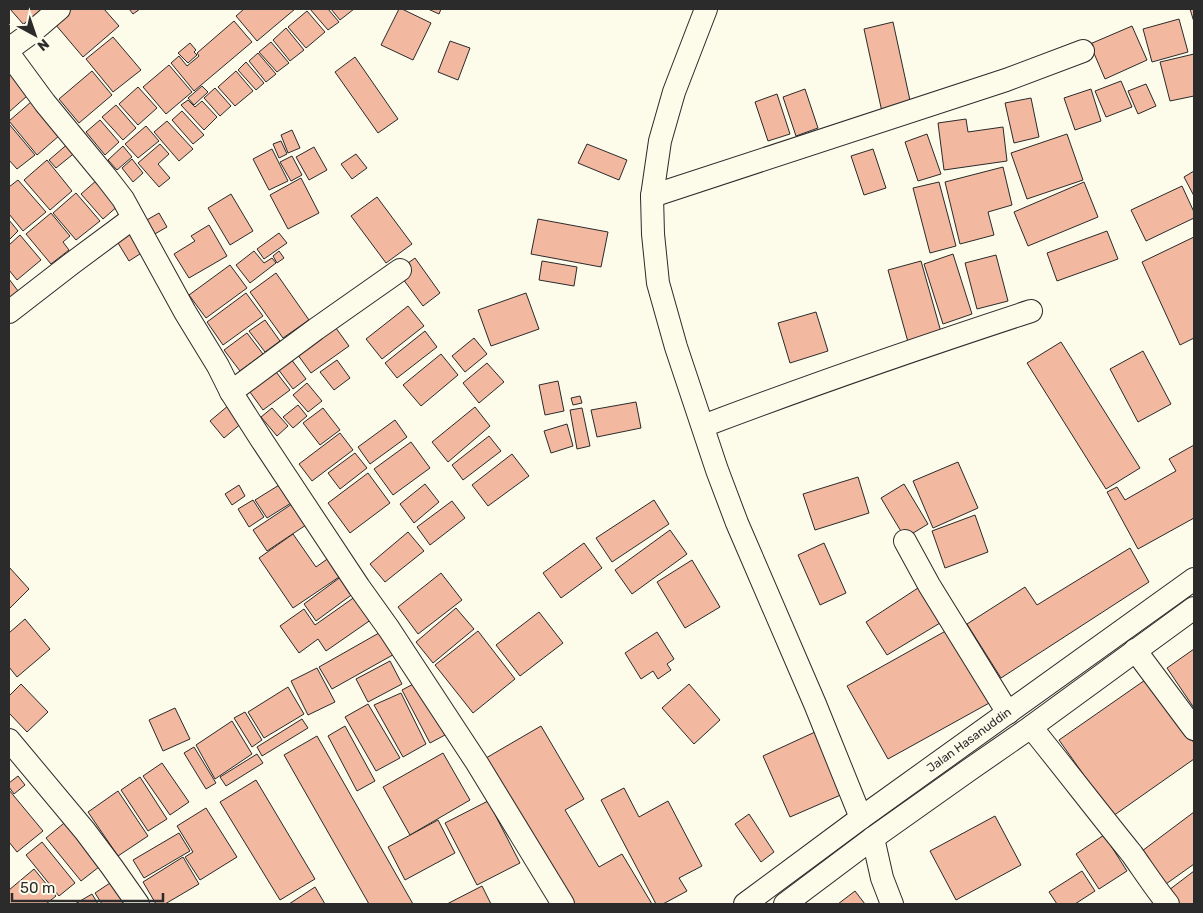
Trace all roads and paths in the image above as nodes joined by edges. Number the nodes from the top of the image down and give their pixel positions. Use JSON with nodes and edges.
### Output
{"nodes":[{"id":1,"x":59,"y":9,"type":"edge"},
{"id":2,"x":706,"y":9,"type":"edge"},
{"id":3,"x":9,"y":49,"type":"edge"},
{"id":4,"x":1082,"y":51,"type":"dead end"},
{"id":5,"x":9,"y":54,"type":"edge"},
{"id":6,"x":652,"y":196,"type":"junction"},
{"id":7,"x":133,"y":218,"type":"junction"},
{"id":8,"x":400,"y":270,"type":"dead end"},
{"id":9,"x":1031,"y":311,"type":"dead end"},
{"id":10,"x":9,"y":312,"type":"edge"},
{"id":11,"x":231,"y":392,"type":"junction"},
{"id":12,"x":703,"y":426,"type":"junction"},
{"id":13,"x":905,"y":541,"type":"dead end"},
{"id":14,"x":1194,"y":579,"type":"edge"},
{"id":15,"x":1194,"y":608,"type":"edge"},
{"id":16,"x":1135,"y":650,"type":"junction"},
{"id":17,"x":1008,"y":713,"type":"junction"},
{"id":18,"x":1031,"y":727,"type":"junction"},
{"id":19,"x":1194,"y":729,"type":"edge"},
{"id":20,"x":9,"y":740,"type":"edge"},
{"id":21,"x":862,"y":818,"type":"junction"},
{"id":22,"x":873,"y":838,"type":"junction"},
{"id":23,"x":138,"y":904,"type":"edge"},
{"id":24,"x":563,"y":904,"type":"edge"},
{"id":25,"x":745,"y":904,"type":"edge"},
{"id":26,"x":785,"y":904,"type":"edge"},
{"id":27,"x":892,"y":904,"type":"edge"},
{"id":28,"x":1168,"y":904,"type":"edge"}],
"edges":[{"from":1,"to":3,"type":"street"},
{"from":2,"to":6,"type":"street"},
{"from":4,"to":6,"type":"street"},
{"from":5,"to":7,"type":"street"},
{"from":6,"to":12,"type":"street"},
{"from":7,"to":10,"type":"street"},
{"from":7,"to":11,"type":"street"},
{"from":8,"to":11,"type":"street"},
{"from":9,"to":12,"type":"street"},
{"from":11,"to":24,"type":"street"},
{"from":12,"to":21,"type":"street"},
{"from":13,"to":17,"type":"street"},
{"from":14,"to":17,"type":"street","name":"Jalan Hasanuddin"},
{"from":15,"to":16,"type":"street","name":"Jalan Hasanuddin"},
{"from":16,"to":18,"type":"street","name":"Jalan Hasanuddin"},
{"from":16,"to":19,"type":"street"},
{"from":17,"to":21,"type":"street","name":"Jalan Hasanuddin"},
{"from":18,"to":22,"type":"street","name":"Jalan Hasanuddin"},
{"from":18,"to":28,"type":"street"},
{"from":20,"to":23,"type":"street"},
{"from":21,"to":25,"type":"street","name":"Jalan Hasanuddin"},
{"from":22,"to":26,"type":"street","name":"Jalan Hasanuddin"},
{"from":22,"to":27,"type":"street"}]}
